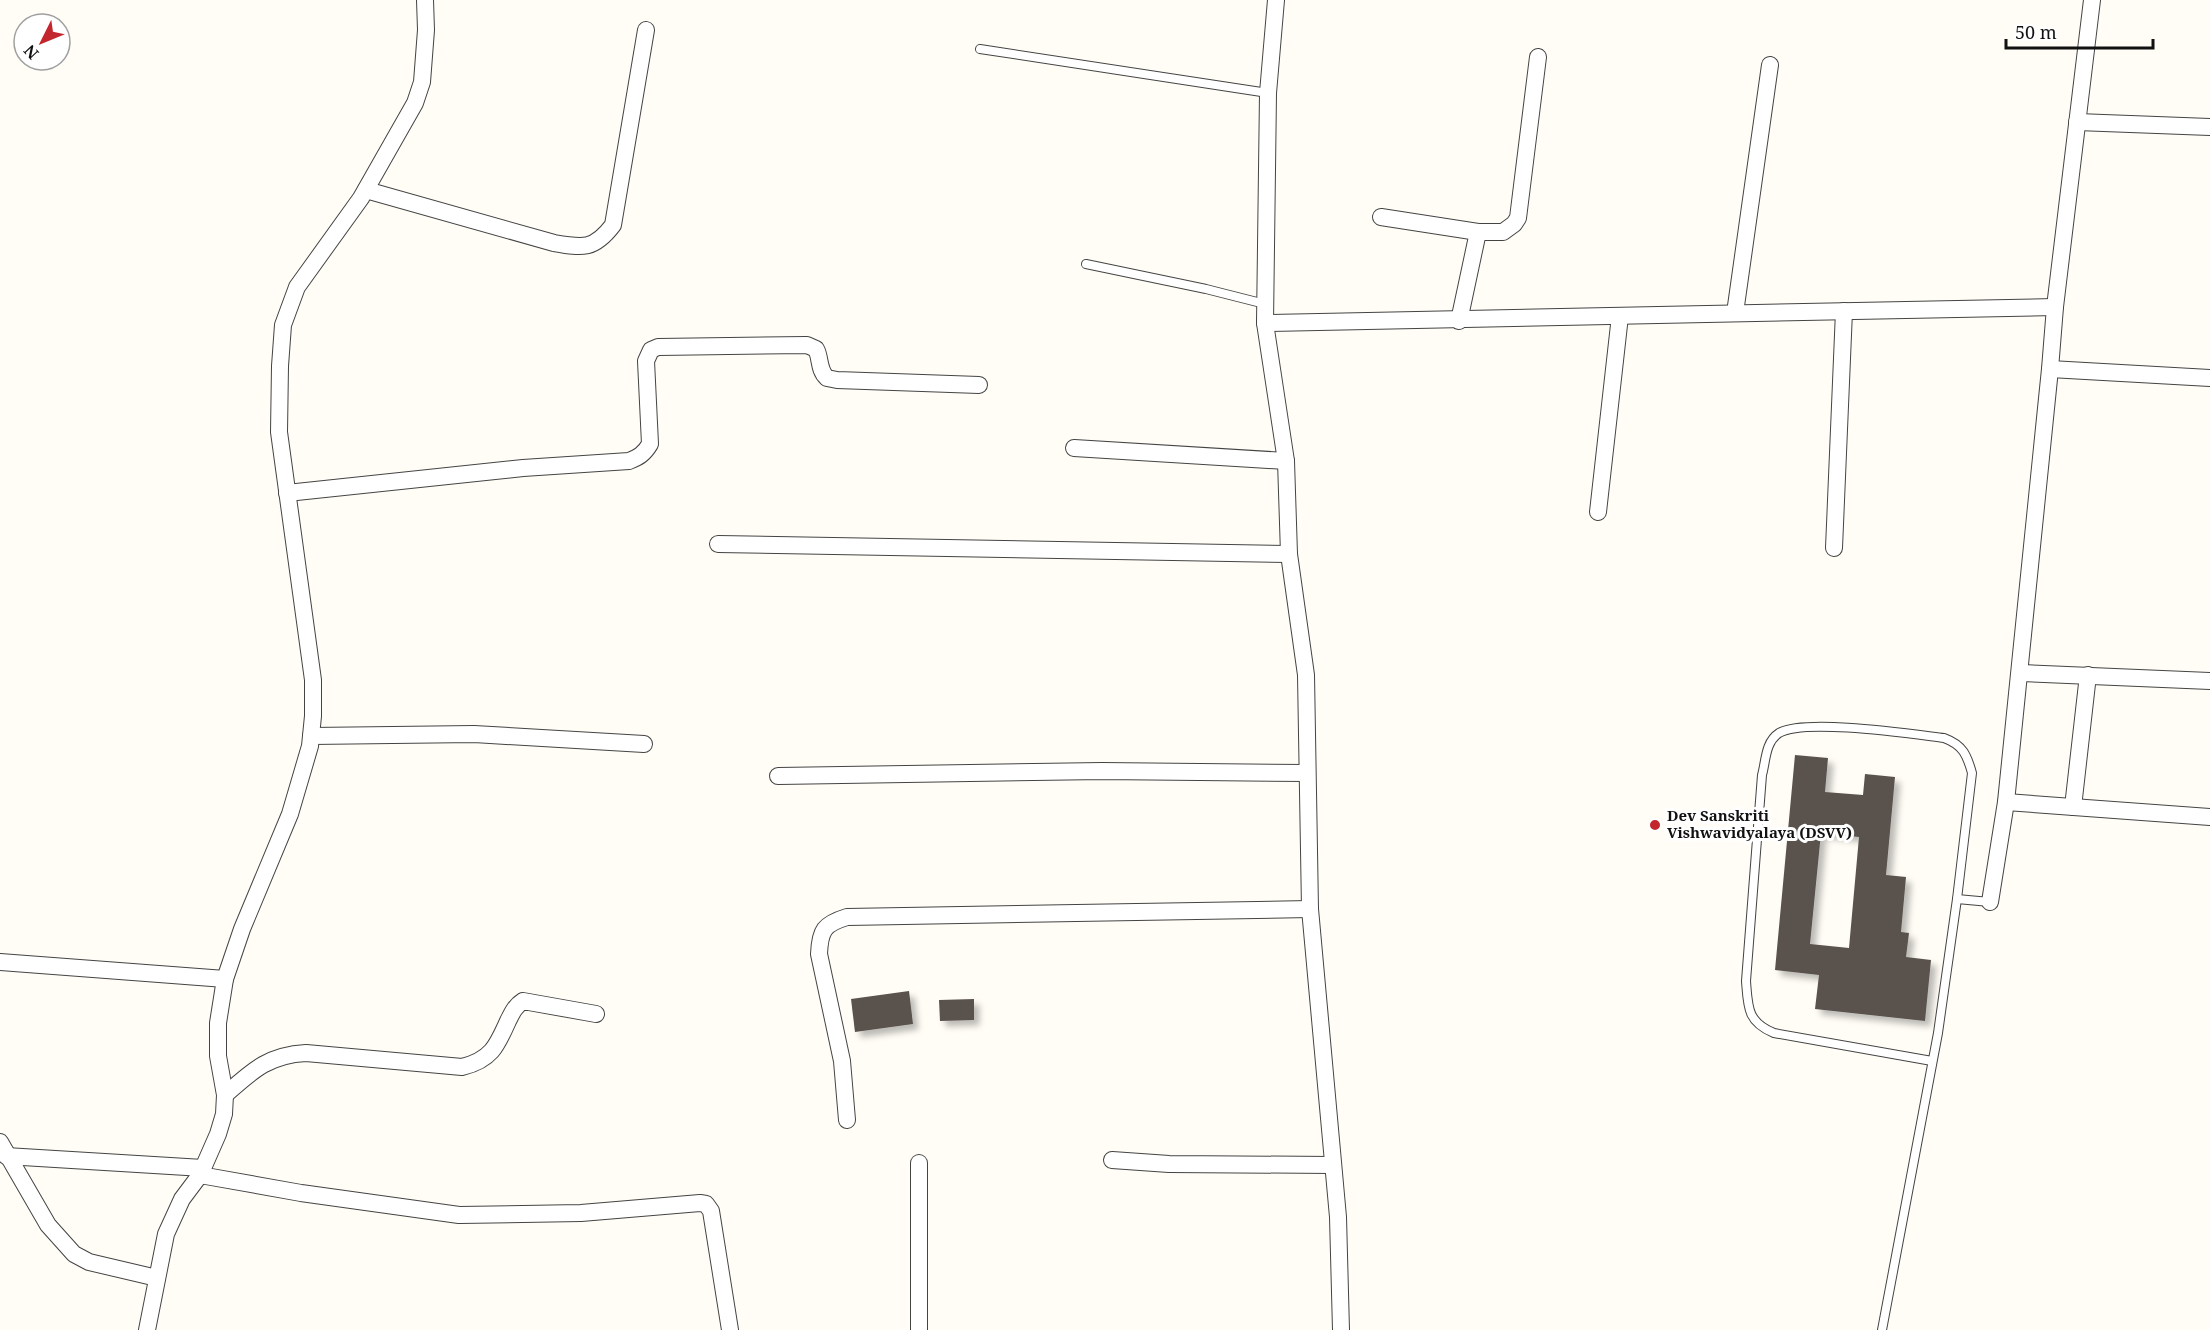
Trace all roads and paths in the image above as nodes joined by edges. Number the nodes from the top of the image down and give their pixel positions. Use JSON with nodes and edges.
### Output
{"nodes":[{"id":1,"x":425,"y":0,"type":"edge"},
{"id":2,"x":1276,"y":0,"type":"edge"},
{"id":3,"x":2092,"y":0,"type":"edge"},
{"id":4,"x":646,"y":30,"type":"dead end"},
{"id":5,"x":980,"y":49,"type":"dead end"},
{"id":6,"x":1538,"y":57,"type":"dead end"},
{"id":7,"x":1770,"y":65,"type":"dead end"},
{"id":8,"x":1268,"y":93,"type":"junction"},
{"id":9,"x":2077,"y":122,"type":"junction"},
{"id":10,"x":2210,"y":127,"type":"edge"},
{"id":11,"x":366,"y":190,"type":"junction"},
{"id":12,"x":1381,"y":217,"type":"dead end"},
{"id":13,"x":1478,"y":232,"type":"junction"},
{"id":14,"x":1086,"y":264,"type":"dead end"},
{"id":15,"x":1265,"y":304,"type":"junction"},
{"id":16,"x":2055,"y":307,"type":"junction"},
{"id":17,"x":1844,"y":311,"type":"junction"},
{"id":18,"x":1735,"y":313,"type":"junction"},
{"id":19,"x":1620,"y":316,"type":"junction"},
{"id":20,"x":1459,"y":321,"type":"junction"},
{"id":21,"x":1265,"y":323,"type":"junction"},
{"id":22,"x":2050,"y":369,"type":"junction"},
{"id":23,"x":2210,"y":378,"type":"edge"},
{"id":24,"x":979,"y":385,"type":"dead end"},
{"id":25,"x":1074,"y":447,"type":"dead end"},
{"id":26,"x":1286,"y":461,"type":"junction"},
{"id":27,"x":287,"y":493,"type":"junction"},
{"id":28,"x":1598,"y":512,"type":"dead end"},
{"id":29,"x":718,"y":544,"type":"dead end"},
{"id":30,"x":1834,"y":548,"type":"dead end"},
{"id":31,"x":1289,"y":554,"type":"junction"},
{"id":32,"x":2020,"y":673,"type":"junction"},
{"id":33,"x":2088,"y":675,"type":"junction"},
{"id":34,"x":2210,"y":681,"type":"edge"},
{"id":35,"x":311,"y":736,"type":"junction"},
{"id":36,"x":644,"y":744,"type":"dead end"},
{"id":37,"x":1306,"y":773,"type":"junction"},
{"id":38,"x":778,"y":776,"type":"dead end"},
{"id":39,"x":2006,"y":802,"type":"junction"},
{"id":40,"x":2073,"y":807,"type":"junction"},
{"id":41,"x":2210,"y":817,"type":"edge"},
{"id":42,"x":1957,"y":899,"type":"junction"},
{"id":43,"x":1990,"y":902,"type":"joint"},
{"id":44,"x":1310,"y":909,"type":"junction"},
{"id":45,"x":0,"y":962,"type":"edge"},
{"id":46,"x":225,"y":979,"type":"junction"},
{"id":47,"x":596,"y":1014,"type":"dead end"},
{"id":48,"x":1932,"y":1061,"type":"junction"},
{"id":49,"x":225,"y":1095,"type":"junction"},
{"id":50,"x":847,"y":1120,"type":"dead end"},
{"id":51,"x":3,"y":1149,"type":"edge"},
{"id":52,"x":1112,"y":1160,"type":"dead end"},
{"id":53,"x":919,"y":1163,"type":"dead end"},
{"id":54,"x":1332,"y":1165,"type":"junction"},
{"id":55,"x":202,"y":1171,"type":"junction"},
{"id":56,"x":157,"y":1278,"type":"junction"},
{"id":57,"x":147,"y":1330,"type":"edge"},
{"id":58,"x":730,"y":1330,"type":"edge"},
{"id":59,"x":919,"y":1330,"type":"edge"},
{"id":60,"x":1341,"y":1330,"type":"edge"},
{"id":61,"x":1882,"y":1330,"type":"edge"}],
"edges":[{"from":1,"to":11,"type":"street"},
{"from":2,"to":8,"type":"street"},
{"from":3,"to":9,"type":"street"},
{"from":4,"to":11,"type":"street"},
{"from":5,"to":8,"type":"lane"},
{"from":6,"to":13,"type":"street"},
{"from":7,"to":18,"type":"street"},
{"from":8,"to":15,"type":"street"},
{"from":9,"to":10,"type":"street"},
{"from":9,"to":16,"type":"street"},
{"from":11,"to":27,"type":"street"},
{"from":12,"to":13,"type":"street"},
{"from":13,"to":20,"type":"street"},
{"from":14,"to":15,"type":"lane"},
{"from":15,"to":21,"type":"street"},
{"from":16,"to":17,"type":"street"},
{"from":16,"to":22,"type":"street"},
{"from":17,"to":18,"type":"street"},
{"from":17,"to":30,"type":"street"},
{"from":18,"to":19,"type":"street"},
{"from":19,"to":20,"type":"street"},
{"from":19,"to":28,"type":"street"},
{"from":20,"to":21,"type":"street"},
{"from":21,"to":26,"type":"street"},
{"from":22,"to":23,"type":"street"},
{"from":22,"to":32,"type":"street"},
{"from":24,"to":27,"type":"street"},
{"from":25,"to":26,"type":"street"},
{"from":26,"to":31,"type":"street"},
{"from":27,"to":35,"type":"street"},
{"from":29,"to":31,"type":"street"},
{"from":31,"to":37,"type":"street"},
{"from":32,"to":33,"type":"street"},
{"from":32,"to":39,"type":"street"},
{"from":33,"to":34,"type":"street"},
{"from":33,"to":40,"type":"street"},
{"from":35,"to":36,"type":"street"},
{"from":35,"to":46,"type":"street"},
{"from":37,"to":38,"type":"street"},
{"from":37,"to":44,"type":"street"},
{"from":39,"to":40,"type":"street"},
{"from":39,"to":43,"type":"street"},
{"from":40,"to":41,"type":"street"},
{"from":42,"to":43,"type":"lane"},
{"from":42,"to":48,"type":"lane"},
{"from":42,"to":48,"type":"lane"},
{"from":44,"to":50,"type":"street"},
{"from":44,"to":54,"type":"street"},
{"from":45,"to":46,"type":"street"},
{"from":46,"to":49,"type":"street"},
{"from":47,"to":49,"type":"street"},
{"from":48,"to":61,"type":"lane"},
{"from":49,"to":55,"type":"street"},
{"from":51,"to":55,"type":"street"},
{"from":51,"to":56,"type":"street"},
{"from":52,"to":54,"type":"street"},
{"from":53,"to":59,"type":"street"},
{"from":54,"to":60,"type":"street"},
{"from":55,"to":56,"type":"street"},
{"from":55,"to":58,"type":"street"},
{"from":56,"to":57,"type":"street"}]}
